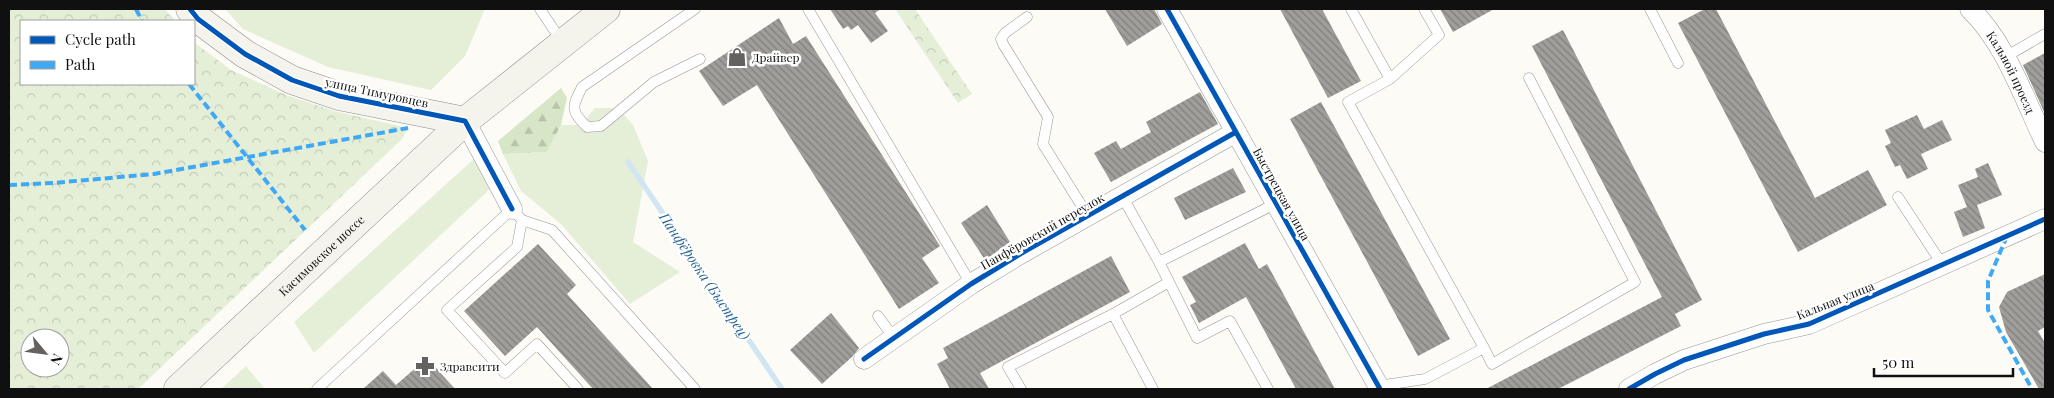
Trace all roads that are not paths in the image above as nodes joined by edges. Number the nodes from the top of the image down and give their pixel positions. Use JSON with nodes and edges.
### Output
{"nodes":[{"id":1,"x":190,"y":9,"type":"edge"},
{"id":2,"x":540,"y":9,"type":"edge"},
{"id":3,"x":606,"y":9,"type":"edge"},
{"id":4,"x":695,"y":9,"type":"edge"},
{"id":5,"x":808,"y":9,"type":"edge"},
{"id":6,"x":1167,"y":9,"type":"edge"},
{"id":7,"x":1351,"y":9,"type":"edge"},
{"id":8,"x":1424,"y":9,"type":"edge"},
{"id":9,"x":1650,"y":9,"type":"edge"},
{"id":10,"x":1970,"y":9,"type":"edge"},
{"id":11,"x":1027,"y":17,"type":"dead end"},
{"id":12,"x":2045,"y":34,"type":"edge"},
{"id":13,"x":562,"y":42,"type":"junction"},
{"id":14,"x":2005,"y":57,"type":"junction"},
{"id":15,"x":700,"y":59,"type":"dead end"},
{"id":16,"x":1678,"y":63,"type":"dead end"},
{"id":17,"x":1529,"y":78,"type":"dead end"},
{"id":18,"x":1390,"y":79,"type":"junction"},
{"id":19,"x":465,"y":121,"type":"junction"},
{"id":20,"x":1236,"y":132,"type":"junction"},
{"id":21,"x":2044,"y":136,"type":"edge"},
{"id":22,"x":1122,"y":196,"type":"junction"},
{"id":23,"x":1898,"y":197,"type":"dead end"},
{"id":24,"x":1275,"y":204,"type":"junction"},
{"id":25,"x":517,"y":214,"type":"junction"},
{"id":26,"x":1088,"y":216,"type":"junction"},
{"id":27,"x":2045,"y":219,"type":"edge"},
{"id":28,"x":1159,"y":262,"type":"junction"},
{"id":29,"x":1942,"y":264,"type":"junction"},
{"id":30,"x":1169,"y":282,"type":"junction"},
{"id":31,"x":971,"y":284,"type":"junction"},
{"id":32,"x":1113,"y":314,"type":"junction"},
{"id":33,"x":878,"y":316,"type":"dead end"},
{"id":34,"x":894,"y":338,"type":"junction"},
{"id":35,"x":1484,"y":348,"type":"junction"},
{"id":36,"x":864,"y":359,"type":"dead end"},
{"id":37,"x":1379,"y":388,"type":"edge"},
{"id":38,"x":178,"y":389,"type":"edge"},
{"id":39,"x":317,"y":389,"type":"edge"},
{"id":40,"x":578,"y":389,"type":"edge"},
{"id":41,"x":695,"y":389,"type":"edge"},
{"id":42,"x":1021,"y":389,"type":"edge"},
{"id":43,"x":1153,"y":389,"type":"edge"},
{"id":44,"x":1268,"y":389,"type":"edge"},
{"id":45,"x":1629,"y":389,"type":"edge"}],
"edges":[{"from":1,"to":19,"type":"main road","name":"улица Тимуровцев"},
{"from":2,"to":13,"type":"lane"},
{"from":3,"to":13,"type":"main road","name":"Касимовское шоссе"},
{"from":4,"to":15,"type":"lane"},
{"from":5,"to":31,"type":"lane"},
{"from":6,"to":20,"type":"street","name":"Быстрецкая улица"},
{"from":7,"to":18,"type":"lane"},
{"from":8,"to":18,"type":"lane"},
{"from":9,"to":16,"type":"lane"},
{"from":10,"to":14,"type":"street","name":"Кальной проезд"},
{"from":11,"to":26,"type":"lane"},
{"from":12,"to":14,"type":"lane"},
{"from":13,"to":19,"type":"main road","name":"Касимовское шоссе"},
{"from":14,"to":21,"type":"street","name":"Кальной проезд"},
{"from":17,"to":35,"type":"lane"},
{"from":18,"to":35,"type":"lane"},
{"from":19,"to":25,"type":"street"},
{"from":19,"to":38,"type":"main road","name":"Касимовское шоссе"},
{"from":20,"to":22,"type":"street","name":"Панфёровский переулок"},
{"from":20,"to":24,"type":"street","name":"Быстрецкая улица"},
{"from":22,"to":26,"type":"street","name":"Панфёровский переулок"},
{"from":22,"to":28,"type":"lane"},
{"from":23,"to":29,"type":"lane"},
{"from":24,"to":28,"type":"lane"},
{"from":24,"to":37,"type":"street","name":"Быстрецкая улица"},
{"from":25,"to":39,"type":"lane"},
{"from":25,"to":40,"type":"lane"},
{"from":25,"to":41,"type":"lane"},
{"from":26,"to":31,"type":"street","name":"Панфёровский переулок"},
{"from":27,"to":29,"type":"street","name":"Кальная улица"},
{"from":28,"to":30,"type":"lane"},
{"from":29,"to":45,"type":"street","name":"Кальная улица"},
{"from":30,"to":32,"type":"lane"},
{"from":30,"to":44,"type":"lane"},
{"from":31,"to":34,"type":"street","name":"Панфёровский переулок"},
{"from":32,"to":42,"type":"lane"},
{"from":32,"to":43,"type":"lane"},
{"from":33,"to":34,"type":"lane"},
{"from":34,"to":36,"type":"street","name":"Панфёровский переулок"},
{"from":35,"to":37,"type":"lane"}]}
